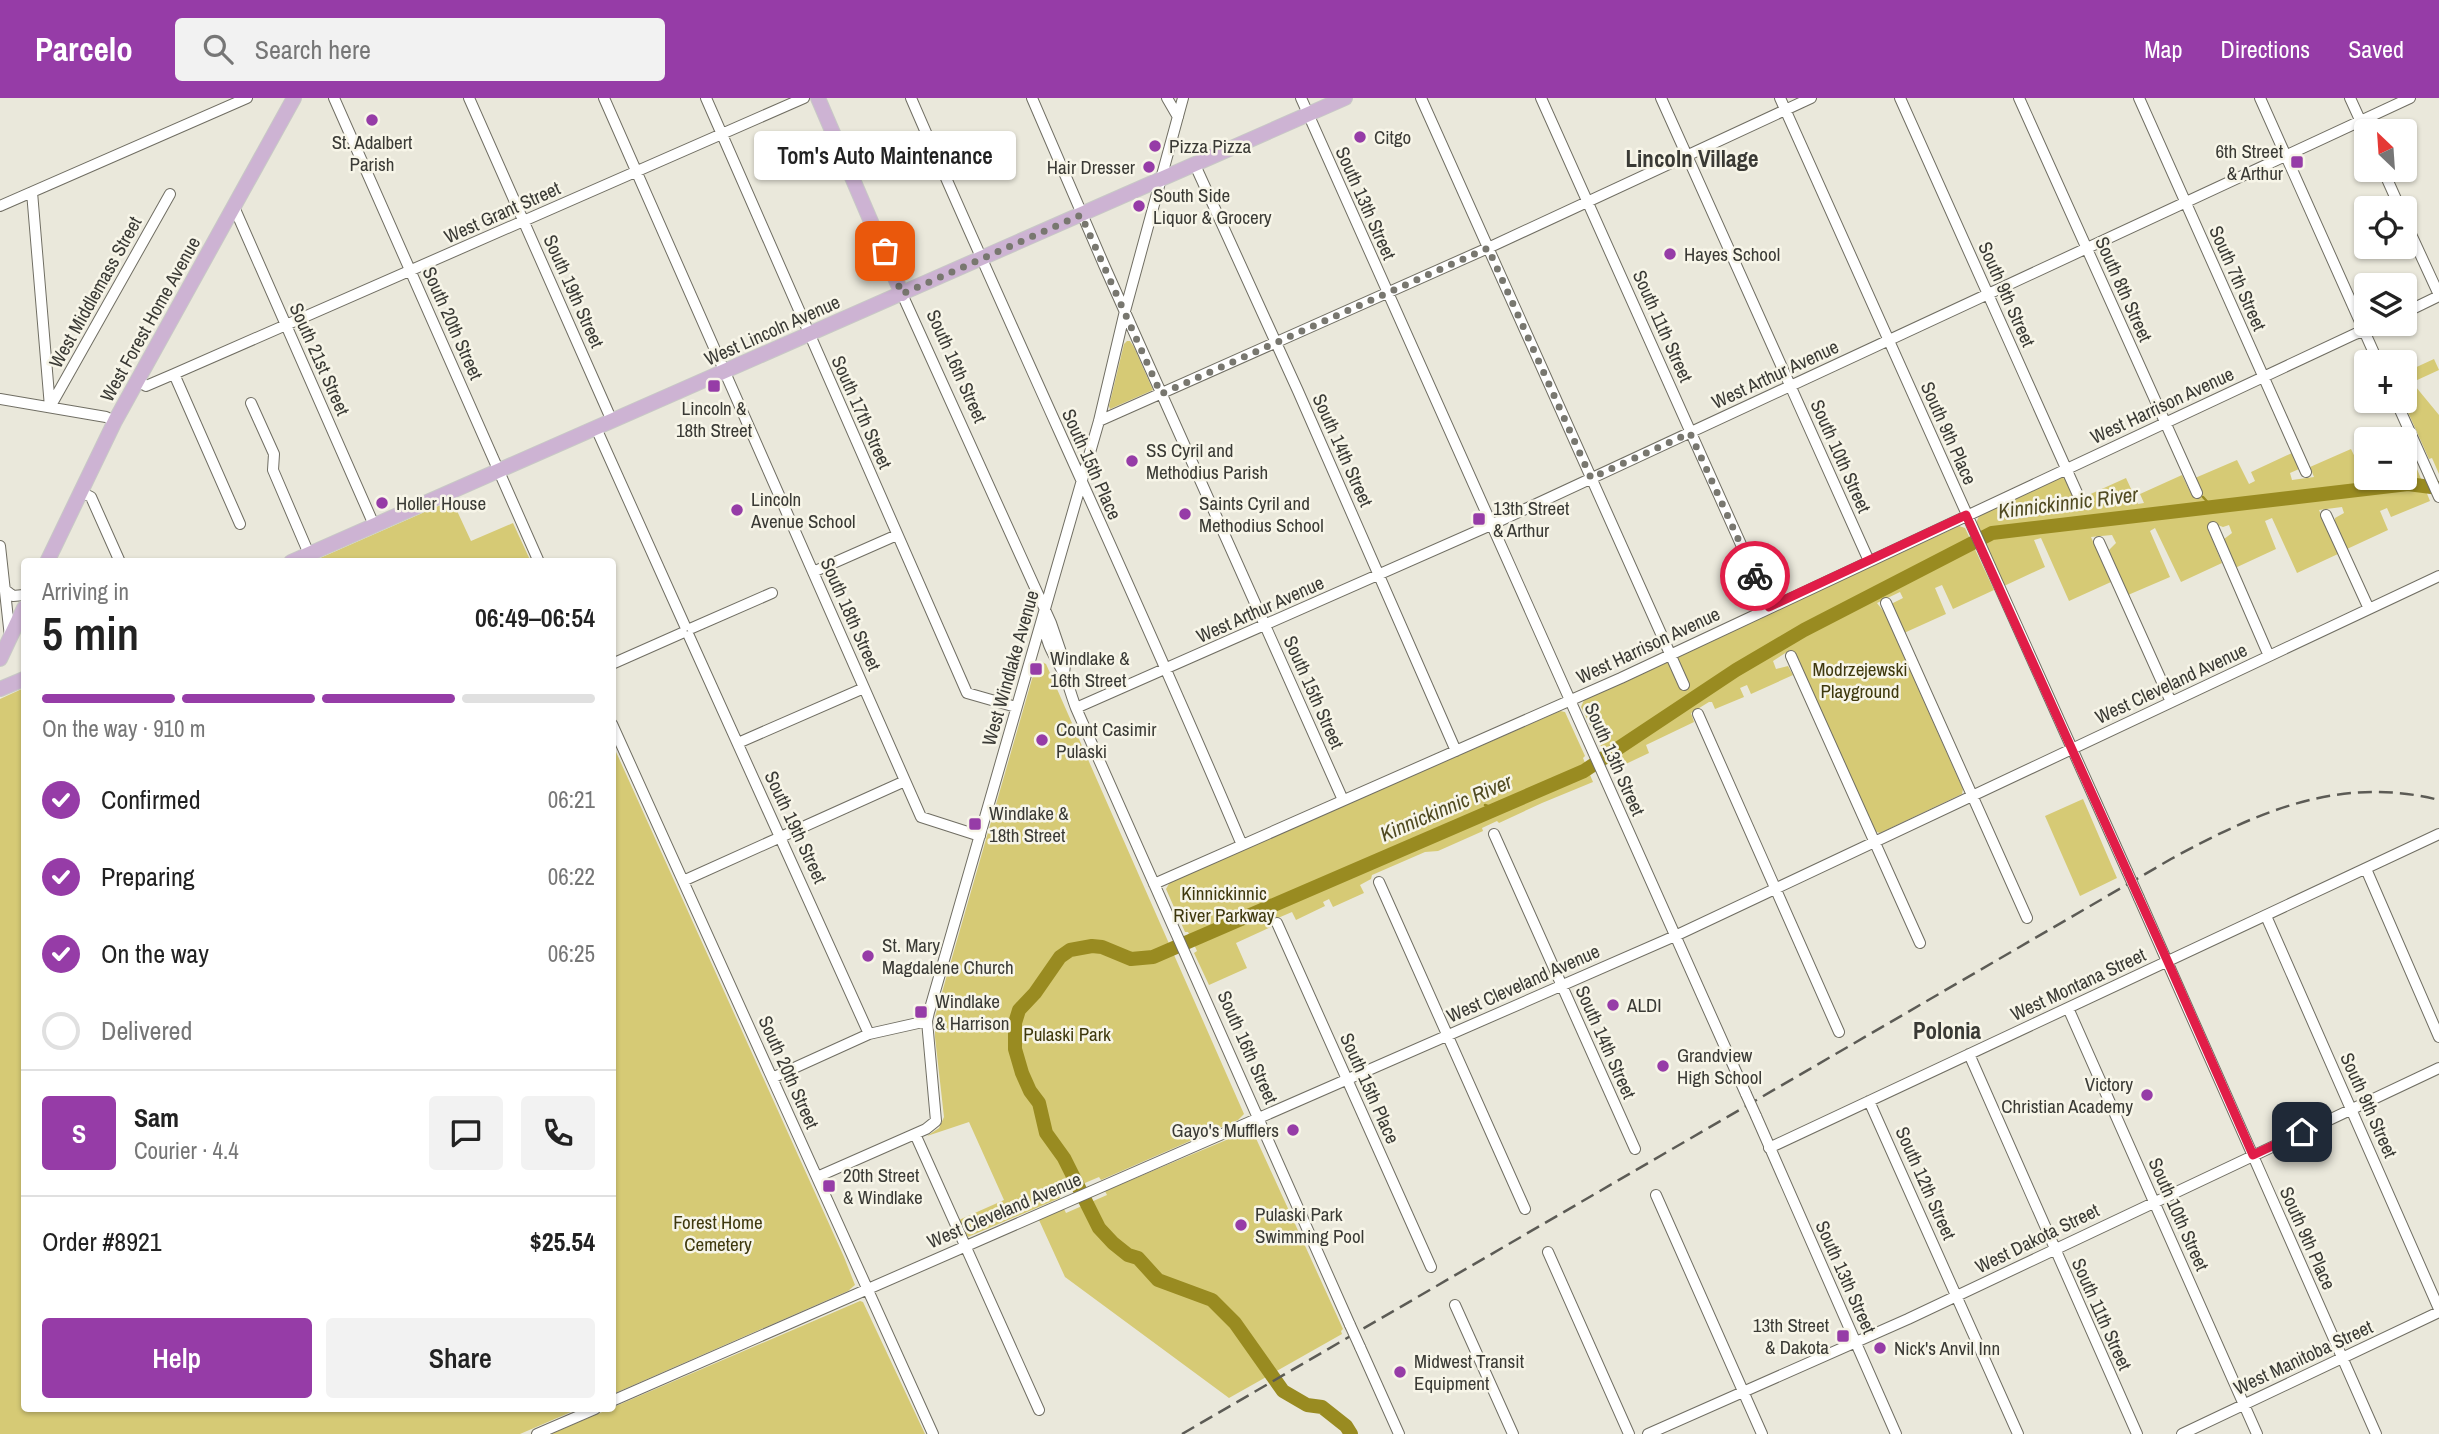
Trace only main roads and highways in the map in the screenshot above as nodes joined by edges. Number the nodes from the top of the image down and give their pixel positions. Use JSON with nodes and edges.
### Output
{"nodes":[{"id":1,"x":294,"y":98,"type":"edge"},
{"id":2,"x":818,"y":98,"type":"edge"},
{"id":3,"x":1345,"y":98,"type":"edge"},
{"id":4,"x":902,"y":294,"type":"junction"},
{"id":5,"x":49,"y":558,"type":"edge"},
{"id":6,"x":300,"y":558,"type":"edge"},
{"id":7,"x":21,"y":614,"type":"edge"},
{"id":8,"x":0,"y":659,"type":"edge"},
{"id":9,"x":21,"y":680,"type":"edge"},
{"id":10,"x":0,"y":690,"type":"edge"}],
"edges":[{"from":1,"to":5,"type":"main road","name":"West Forest Home Avenue"},
{"from":2,"to":4,"type":"main road","name":"South 16th Street"},
{"from":3,"to":4,"type":"main road","name":"West Lincoln Avenue"},
{"from":4,"to":6,"type":"main road","name":"West Lincoln Avenue"},
{"from":7,"to":8,"type":"main road"},
{"from":9,"to":10,"type":"main road"}]}
